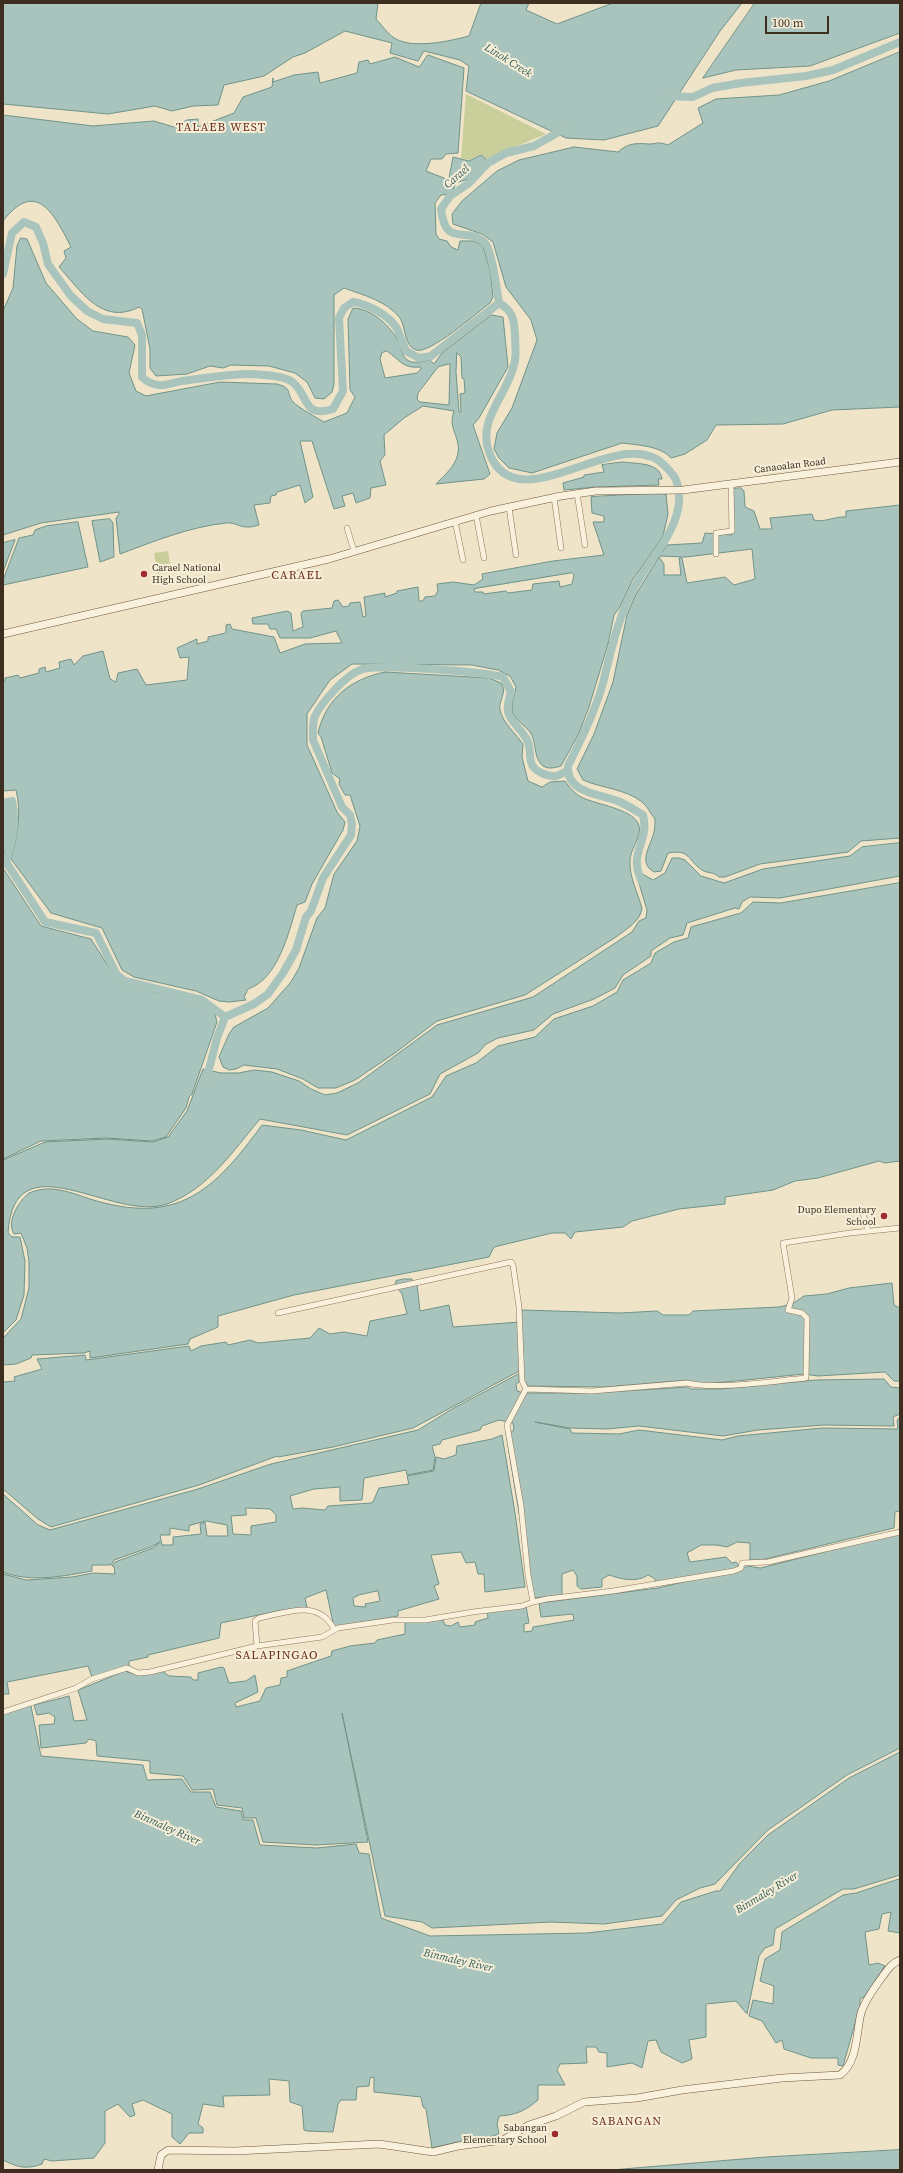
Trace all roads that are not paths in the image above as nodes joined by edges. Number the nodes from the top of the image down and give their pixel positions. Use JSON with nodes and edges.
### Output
{"nodes":[{"id":1,"x":900,"y":462,"type":"edge"},
{"id":2,"x":731,"y":484,"type":"junction"},
{"id":3,"x":577,"y":493,"type":"junction"},
{"id":4,"x":554,"y":497,"type":"junction"},
{"id":5,"x":508,"y":507,"type":"junction"},
{"id":6,"x":476,"y":515,"type":"junction"},
{"id":7,"x":455,"y":521,"type":"junction"},
{"id":8,"x":347,"y":528,"type":"dead end"},
{"id":9,"x":585,"y":545,"type":"dead end"},
{"id":10,"x":561,"y":548,"type":"dead end"},
{"id":11,"x":354,"y":551,"type":"junction"},
{"id":12,"x":716,"y":554,"type":"dead end"},
{"id":13,"x":516,"y":555,"type":"dead end"},
{"id":14,"x":484,"y":558,"type":"dead end"},
{"id":15,"x":463,"y":560,"type":"dead end"},
{"id":16,"x":3,"y":634,"type":"edge"},
{"id":17,"x":862,"y":1210,"type":"dead end"},
{"id":18,"x":900,"y":1228,"type":"edge"},
{"id":19,"x":868,"y":1231,"type":"junction"},
{"id":20,"x":278,"y":1313,"type":"dead end"},
{"id":21,"x":525,"y":1391,"type":"junction"},
{"id":22,"x":900,"y":1532,"type":"edge"},
{"id":23,"x":533,"y":1602,"type":"junction"},
{"id":24,"x":334,"y":1629,"type":"junction"},
{"id":25,"x":257,"y":1646,"type":"junction"},
{"id":26,"x":3,"y":1712,"type":"edge"},
{"id":27,"x":900,"y":1960,"type":"edge"},
{"id":28,"x":158,"y":2170,"type":"edge"}],
"edges":[{"from":1,"to":2,"type":"street","name":"Canaoalan Road"},
{"from":2,"to":3,"type":"street","name":"Canaoalan Road"},
{"from":2,"to":12,"type":"street"},
{"from":3,"to":4,"type":"street","name":"Canaoalan Road"},
{"from":3,"to":9,"type":"street"},
{"from":4,"to":5,"type":"street","name":"Canaoalan Road"},
{"from":4,"to":10,"type":"street"},
{"from":5,"to":6,"type":"street","name":"Canaoalan Road"},
{"from":5,"to":13,"type":"street"},
{"from":6,"to":7,"type":"street","name":"Canaoalan Road"},
{"from":6,"to":14,"type":"street"},
{"from":7,"to":11,"type":"street","name":"Canaoalan Road"},
{"from":7,"to":15,"type":"street"},
{"from":8,"to":11,"type":"street"},
{"from":11,"to":16,"type":"street","name":"Canaoalan Road"},
{"from":17,"to":19,"type":"street"},
{"from":18,"to":19,"type":"street"},
{"from":19,"to":21,"type":"street"},
{"from":20,"to":21,"type":"street"},
{"from":21,"to":23,"type":"street"},
{"from":22,"to":23,"type":"street"},
{"from":23,"to":24,"type":"street"},
{"from":24,"to":25,"type":"street"},
{"from":24,"to":25,"type":"street"},
{"from":25,"to":26,"type":"street"},
{"from":27,"to":28,"type":"street"}]}
